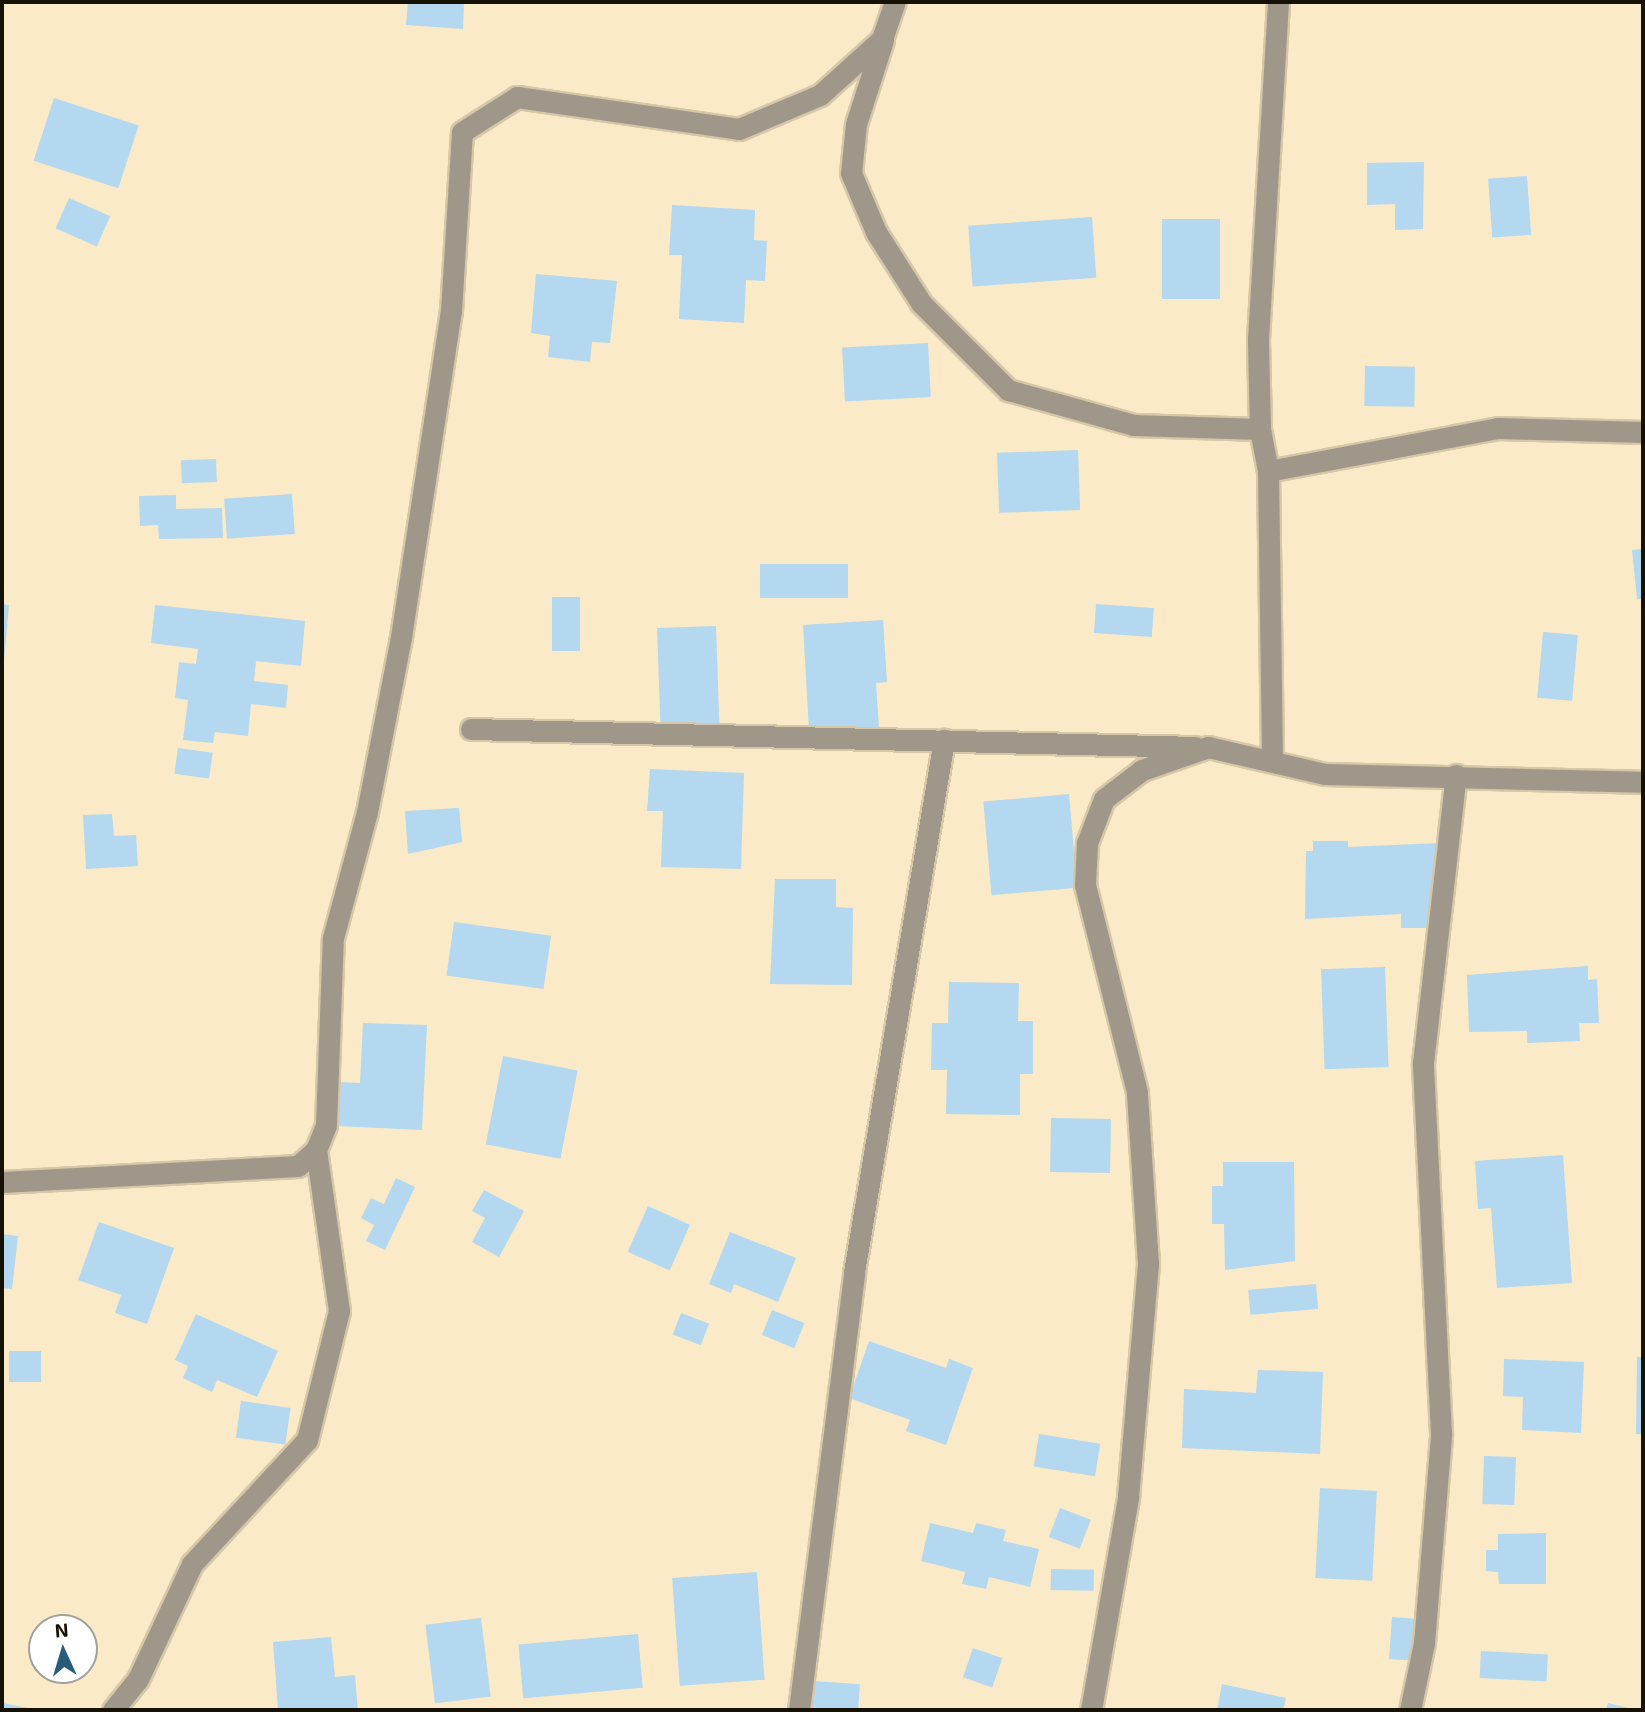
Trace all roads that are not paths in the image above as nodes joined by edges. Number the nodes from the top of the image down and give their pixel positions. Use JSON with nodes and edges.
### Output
{"nodes":[{"id":1,"x":1278,"y":2,"type":"edge"},
{"id":2,"x":893,"y":8,"type":"edge"},
{"id":3,"x":1260,"y":429,"type":"junction"},
{"id":4,"x":1643,"y":432,"type":"edge"},
{"id":5,"x":1268,"y":471,"type":"junction"},
{"id":6,"x":471,"y":729,"type":"dead end"},
{"id":7,"x":944,"y":740,"type":"junction"},
{"id":8,"x":1208,"y":747,"type":"junction"},
{"id":9,"x":1272,"y":758,"type":"junction"},
{"id":10,"x":1456,"y":775,"type":"junction"},
{"id":11,"x":1643,"y":782,"type":"edge"},
{"id":12,"x":316,"y":1150,"type":"junction"},
{"id":13,"x":2,"y":1182,"type":"edge"},
{"id":14,"x":113,"y":1710,"type":"edge"},
{"id":15,"x":799,"y":1710,"type":"edge"},
{"id":16,"x":1091,"y":1710,"type":"edge"},
{"id":17,"x":1410,"y":1710,"type":"edge"}],
"edges":[{"from":1,"to":3,"type":"street"},
{"from":2,"to":3,"type":"street"},
{"from":2,"to":12,"type":"street"},
{"from":3,"to":5,"type":"street"},
{"from":4,"to":5,"type":"street"},
{"from":5,"to":9,"type":"street"},
{"from":6,"to":7,"type":"street"},
{"from":7,"to":8,"type":"street"},
{"from":7,"to":15,"type":"street"},
{"from":8,"to":9,"type":"street"},
{"from":8,"to":16,"type":"street"},
{"from":9,"to":10,"type":"street"},
{"from":10,"to":11,"type":"street"},
{"from":10,"to":17,"type":"street"},
{"from":12,"to":13,"type":"street"},
{"from":12,"to":14,"type":"street"}]}
